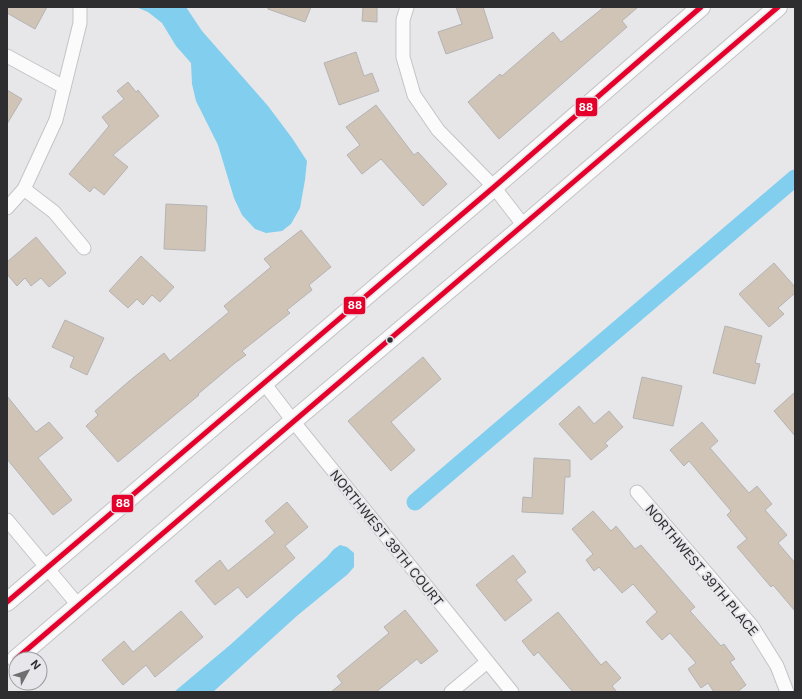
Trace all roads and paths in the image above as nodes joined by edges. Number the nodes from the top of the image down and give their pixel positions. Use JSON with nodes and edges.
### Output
{"nodes":[{"id":1,"x":80,"y":7,"type":"edge"},
{"id":2,"x":407,"y":7,"type":"edge"},
{"id":3,"x":701,"y":7,"type":"edge"},
{"id":4,"x":778,"y":7,"type":"edge"},
{"id":5,"x":7,"y":56,"type":"edge"},
{"id":6,"x":64,"y":87,"type":"junction"},
{"id":7,"x":494,"y":187,"type":"junction"},
{"id":8,"x":24,"y":189,"type":"junction"},
{"id":9,"x":7,"y":208,"type":"edge"},
{"id":10,"x":524,"y":226,"type":"junction"},
{"id":11,"x":84,"y":248,"type":"dead end"},
{"id":12,"x":264,"y":383,"type":"junction"},
{"id":13,"x":293,"y":421,"type":"junction"},
{"id":14,"x":637,"y":492,"type":"dead end"},
{"id":15,"x":7,"y":520,"type":"edge"},
{"id":16,"x":47,"y":568,"type":"junction"},
{"id":17,"x":7,"y":602,"type":"edge"},
{"id":18,"x":78,"y":605,"type":"junction"},
{"id":19,"x":25,"y":651,"type":"edge"},
{"id":20,"x":487,"y":662,"type":"junction"},
{"id":21,"x":451,"y":692,"type":"edge"},
{"id":22,"x":512,"y":692,"type":"edge"},
{"id":23,"x":787,"y":692,"type":"edge"}],
"edges":[{"from":1,"to":6,"type":"street"},
{"from":2,"to":7,"type":"street"},
{"from":3,"to":7,"type":"main road"},
{"from":4,"to":10,"type":"main road"},
{"from":5,"to":6,"type":"street"},
{"from":6,"to":8,"type":"street"},
{"from":7,"to":10,"type":"street"},
{"from":7,"to":12,"type":"main road"},
{"from":8,"to":9,"type":"street"},
{"from":8,"to":11,"type":"street"},
{"from":10,"to":13,"type":"main road"},
{"from":12,"to":13,"type":"street","name":"NORTHWEST 39TH COURT"},
{"from":12,"to":16,"type":"main road"},
{"from":13,"to":18,"type":"main road"},
{"from":13,"to":20,"type":"street","name":"NORTHWEST 39TH COURT"},
{"from":14,"to":23,"type":"street","name":"NORTHWEST 39TH PLACE"},
{"from":15,"to":16,"type":"street"},
{"from":16,"to":17,"type":"main road"},
{"from":16,"to":18,"type":"street"},
{"from":18,"to":19,"type":"main road"},
{"from":20,"to":21,"type":"street"},
{"from":20,"to":22,"type":"street","name":"NORTHWEST 39TH COURT"}]}
